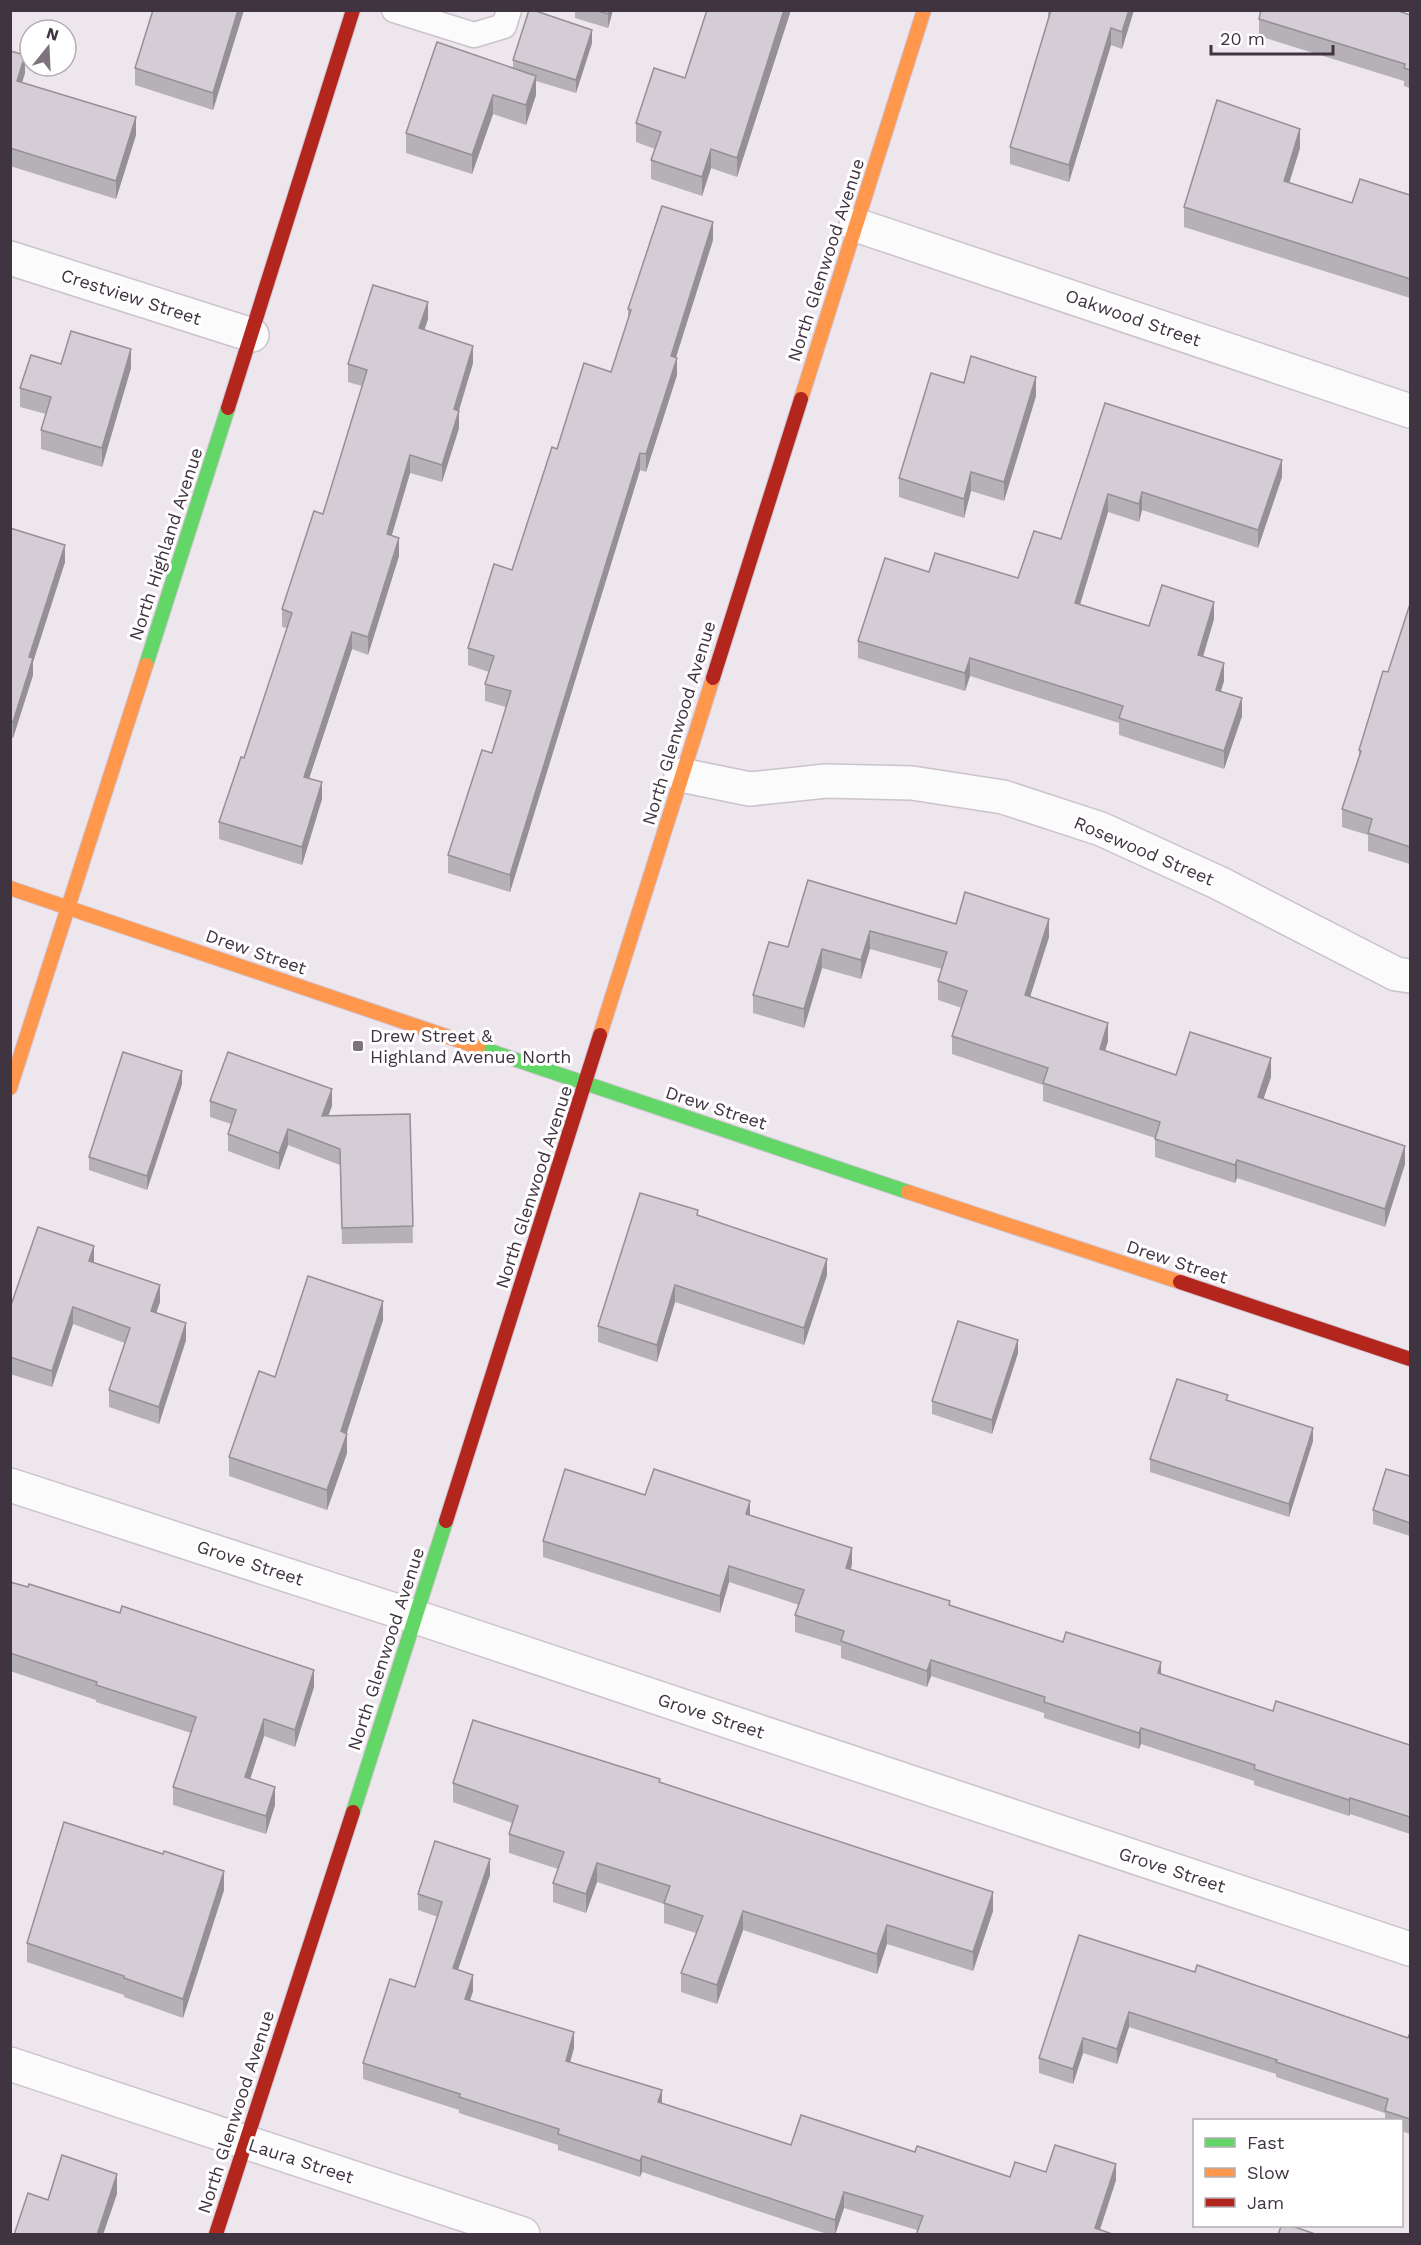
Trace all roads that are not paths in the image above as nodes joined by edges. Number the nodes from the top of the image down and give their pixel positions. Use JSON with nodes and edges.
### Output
{"nodes":[{"id":1,"x":353,"y":10,"type":"edge"},
{"id":2,"x":394,"y":10,"type":"edge"},
{"id":3,"x":509,"y":10,"type":"edge"},
{"id":4,"x":924,"y":10,"type":"edge"},
{"id":5,"x":856,"y":225,"type":"junction"},
{"id":6,"x":10,"y":258,"type":"edge"},
{"id":7,"x":252,"y":336,"type":"junction"},
{"id":8,"x":1410,"y":411,"type":"edge"},
{"id":9,"x":681,"y":776,"type":"junction"},
{"id":10,"x":10,"y":888,"type":"edge"},
{"id":11,"x":68,"y":907,"type":"junction"},
{"id":12,"x":1410,"y":976,"type":"edge"},
{"id":13,"x":586,"y":1084,"type":"junction"},
{"id":14,"x":10,"y":1088,"type":"edge"},
{"id":15,"x":1410,"y":1359,"type":"edge"},
{"id":16,"x":10,"y":1485,"type":"edge"},
{"id":17,"x":416,"y":1617,"type":"junction"},
{"id":18,"x":1410,"y":1949,"type":"edge"},
{"id":19,"x":10,"y":2064,"type":"edge"},
{"id":20,"x":245,"y":2142,"type":"junction"},
{"id":21,"x":216,"y":2235,"type":"edge"},
{"id":22,"x":523,"y":2235,"type":"edge"}],
"edges":[{"from":1,"to":7,"type":"street","name":"North Highland Avenue"},
{"from":2,"to":3,"type":"lane"},
{"from":4,"to":5,"type":"street","name":"North Glenwood Avenue"},
{"from":5,"to":8,"type":"street","name":"Oakwood Street"},
{"from":5,"to":9,"type":"street","name":"North Glenwood Avenue"},
{"from":6,"to":7,"type":"street","name":"Crestview Street"},
{"from":7,"to":11,"type":"street","name":"North Highland Avenue"},
{"from":9,"to":12,"type":"street","name":"Rosewood Street"},
{"from":9,"to":13,"type":"street","name":"North Glenwood Avenue"},
{"from":10,"to":11,"type":"street","name":"Drew Street"},
{"from":11,"to":13,"type":"street","name":"Drew Street"},
{"from":11,"to":14,"type":"street","name":"North Highland Avenue"},
{"from":13,"to":15,"type":"street","name":"Drew Street"},
{"from":13,"to":17,"type":"street","name":"North Glenwood Avenue"},
{"from":16,"to":17,"type":"street","name":"Grove Street"},
{"from":17,"to":18,"type":"street","name":"Grove Street"},
{"from":17,"to":20,"type":"street","name":"North Glenwood Avenue"},
{"from":19,"to":20,"type":"street","name":"Laura Street"},
{"from":20,"to":21,"type":"street","name":"North Glenwood Avenue"},
{"from":20,"to":22,"type":"street","name":"Laura Street"}]}
